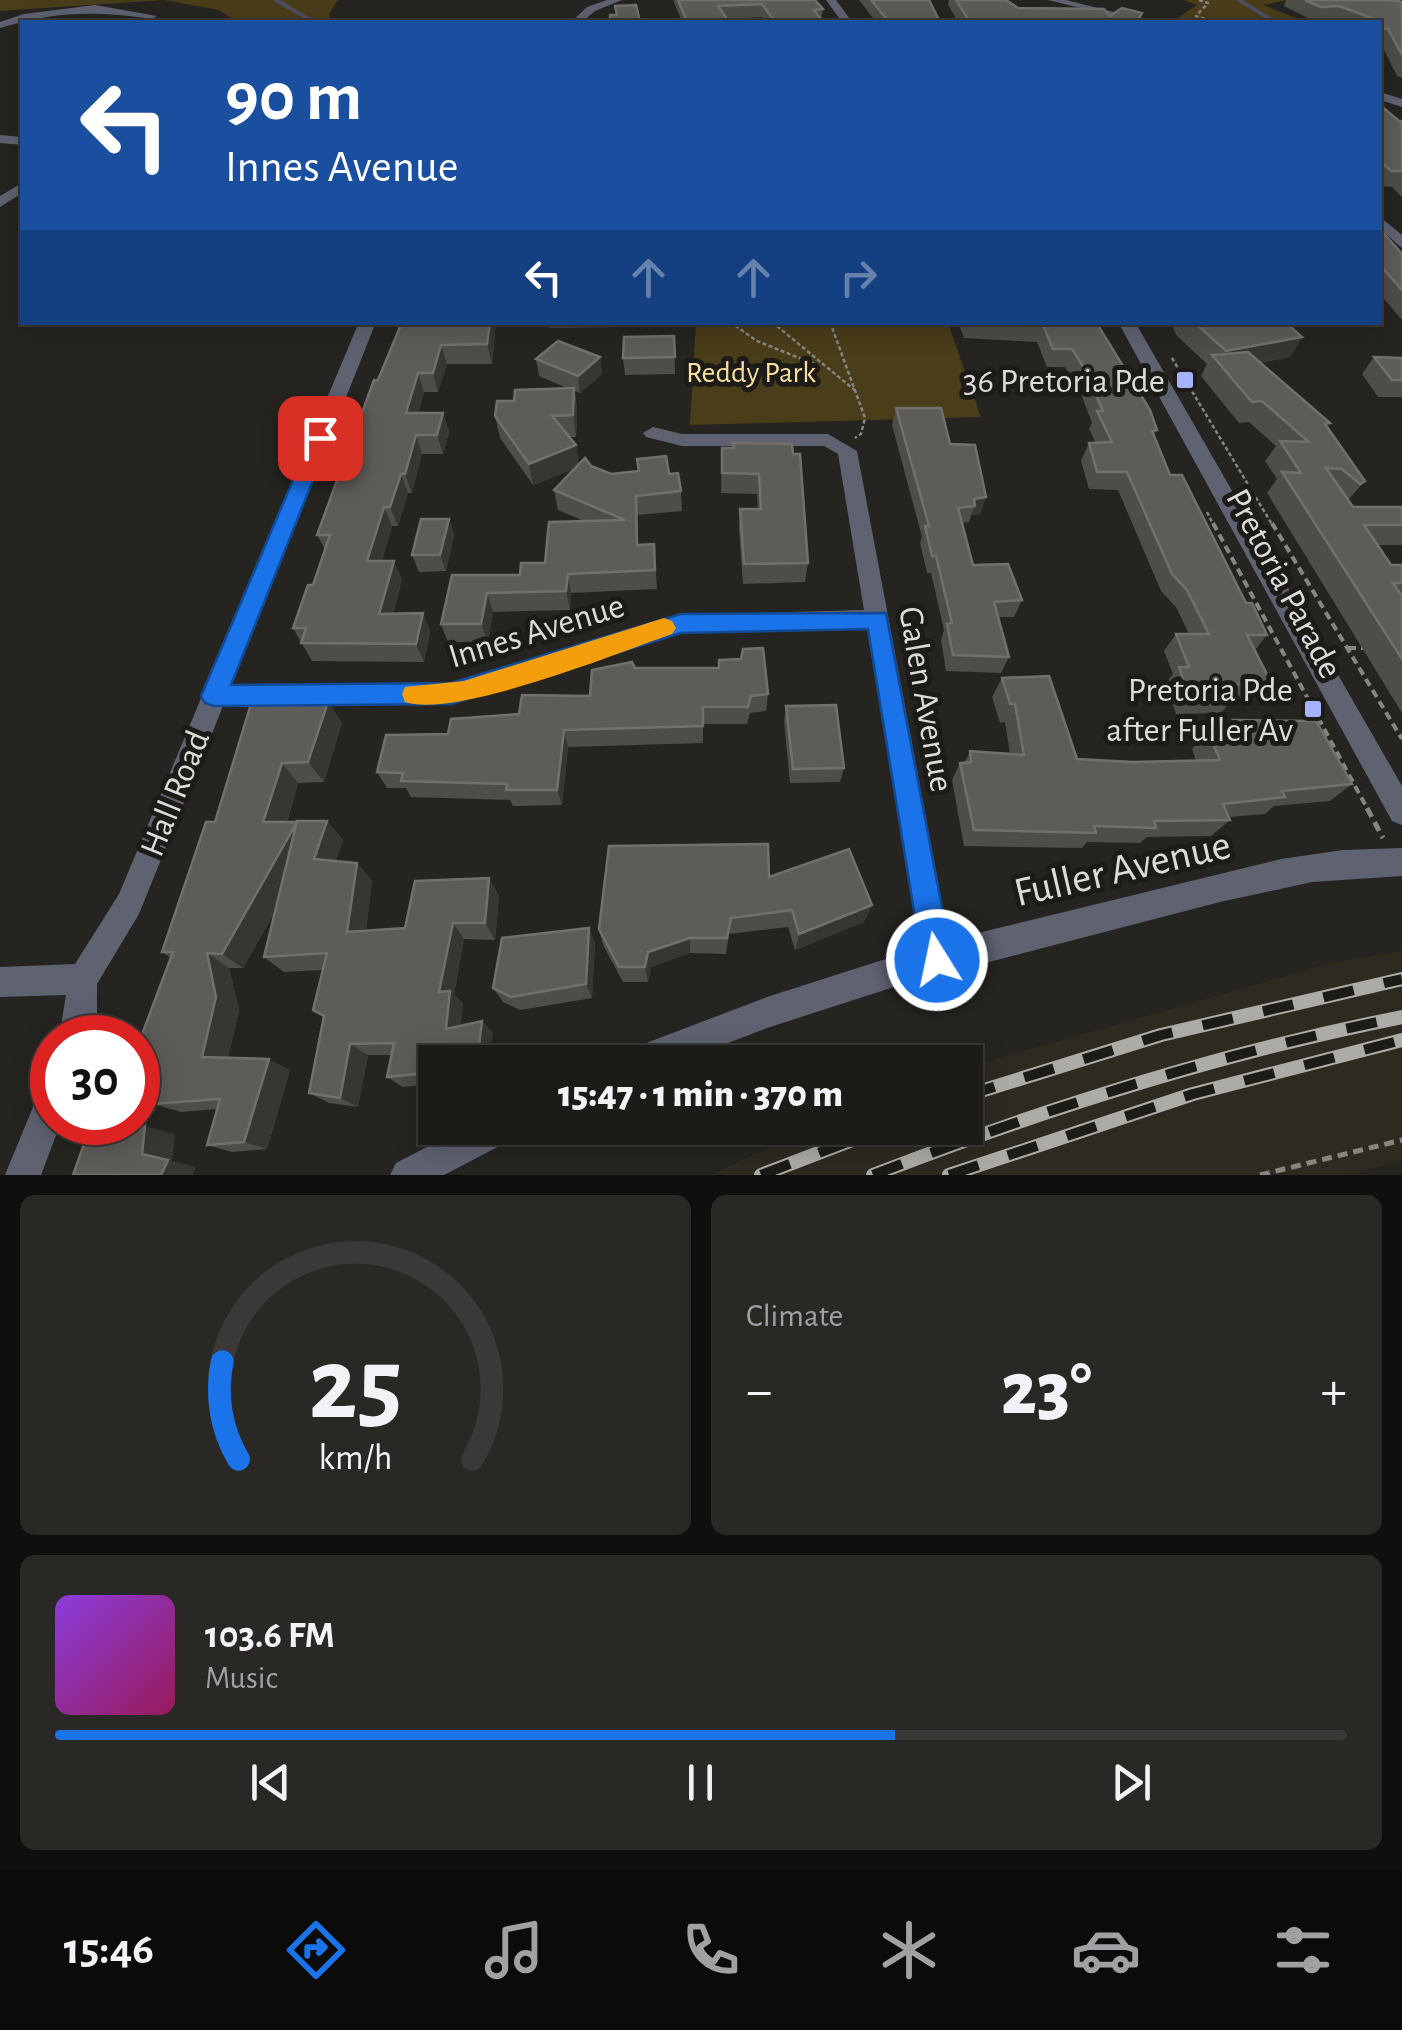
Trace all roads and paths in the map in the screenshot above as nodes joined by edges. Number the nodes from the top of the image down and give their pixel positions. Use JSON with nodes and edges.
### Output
{"nodes":[{"id":1,"x":617,"y":0,"type":"edge"},
{"id":2,"x":830,"y":0,"type":"edge"},
{"id":3,"x":1053,"y":0,"type":"edge"},
{"id":4,"x":1198,"y":0,"type":"edge"},
{"id":5,"x":152,"y":16,"type":"dead end"},
{"id":6,"x":578,"y":20,"type":"edge"},
{"id":7,"x":846,"y":20,"type":"edge"},
{"id":8,"x":1139,"y":20,"type":"edge"},
{"id":9,"x":1209,"y":20,"type":"edge"},
{"id":10,"x":0,"y":29,"type":"edge"},
{"id":11,"x":20,"y":189,"type":"edge"},
{"id":12,"x":0,"y":204,"type":"edge"},
{"id":13,"x":1382,"y":223,"type":"edge"},
{"id":14,"x":1402,"y":243,"type":"edge"},
{"id":15,"x":367,"y":325,"type":"edge"},
{"id":16,"x":734,"y":325,"type":"edge"},
{"id":17,"x":775,"y":325,"type":"edge"},
{"id":18,"x":831,"y":325,"type":"edge"},
{"id":19,"x":1128,"y":325,"type":"edge"},
{"id":20,"x":1168,"y":351,"type":"dead end"},
{"id":21,"x":824,"y":368,"type":"junction"},
{"id":22,"x":858,"y":393,"type":"junction"},
{"id":23,"x":653,"y":433,"type":"dead end"},
{"id":24,"x":845,"y":449,"type":"junction"},
{"id":25,"x":1202,"y":504,"type":"edge"},
{"id":26,"x":878,"y":620,"type":"junction"},
{"id":27,"x":1348,"y":648,"type":"junction"},
{"id":28,"x":1384,"y":648,"type":"edge"},
{"id":29,"x":214,"y":696,"type":"junction"},
{"id":30,"x":1402,"y":739,"type":"edge"},
{"id":31,"x":1402,"y":812,"type":"edge"},
{"id":32,"x":1398,"y":862,"type":"edge"},
{"id":33,"x":937,"y":960,"type":"junction"},
{"id":34,"x":82,"y":978,"type":"junction"},
{"id":35,"x":0,"y":982,"type":"edge"},
{"id":36,"x":81,"y":1015,"type":"edge"},
{"id":37,"x":684,"y":1045,"type":"edge"},
{"id":38,"x":1402,"y":1140,"type":"edge"},
{"id":39,"x":35,"y":1145,"type":"edge"},
{"id":40,"x":467,"y":1145,"type":"edge"},
{"id":41,"x":23,"y":1175,"type":"edge"},
{"id":42,"x":408,"y":1175,"type":"edge"},
{"id":43,"x":1260,"y":1175,"type":"edge"}],
"edges":[{"from":1,"to":6,"type":"street"},
{"from":2,"to":7,"type":"street"},
{"from":3,"to":8,"type":"street"},
{"from":4,"to":9,"type":"path"},
{"from":5,"to":10,"type":"street"},
{"from":11,"to":12,"type":"street"},
{"from":13,"to":14,"type":"street"},
{"from":15,"to":29,"type":"street","name":"Hall Road"},
{"from":16,"to":21,"type":"path"},
{"from":17,"to":21,"type":"path"},
{"from":18,"to":22,"type":"path"},
{"from":19,"to":31,"type":"street","name":"Pretoria Parade"},
{"from":20,"to":27,"type":"path","name":"Pretoria Parade"},
{"from":21,"to":22,"type":"path"},
{"from":22,"to":24,"type":"path"},
{"from":23,"to":24,"type":"street"},
{"from":24,"to":26,"type":"street","name":"Galen Avenue"},
{"from":25,"to":32,"type":"path","name":"Pretoria Parade"},
{"from":26,"to":29,"type":"street","name":"Innes Avenue"},
{"from":26,"to":33,"type":"street","name":"Galen Avenue"},
{"from":27,"to":28,"type":"path"},
{"from":27,"to":30,"type":"path","name":"Pretoria Parade"},
{"from":29,"to":34,"type":"street","name":"Hall Road"},
{"from":32,"to":33,"type":"street","name":"Fuller Avenue"},
{"from":33,"to":37,"type":"street","name":"Fuller Avenue"},
{"from":34,"to":35,"type":"street"},
{"from":34,"to":36,"type":"street"},
{"from":38,"to":43,"type":"path"},
{"from":39,"to":41,"type":"street"},
{"from":40,"to":42,"type":"street"}]}
